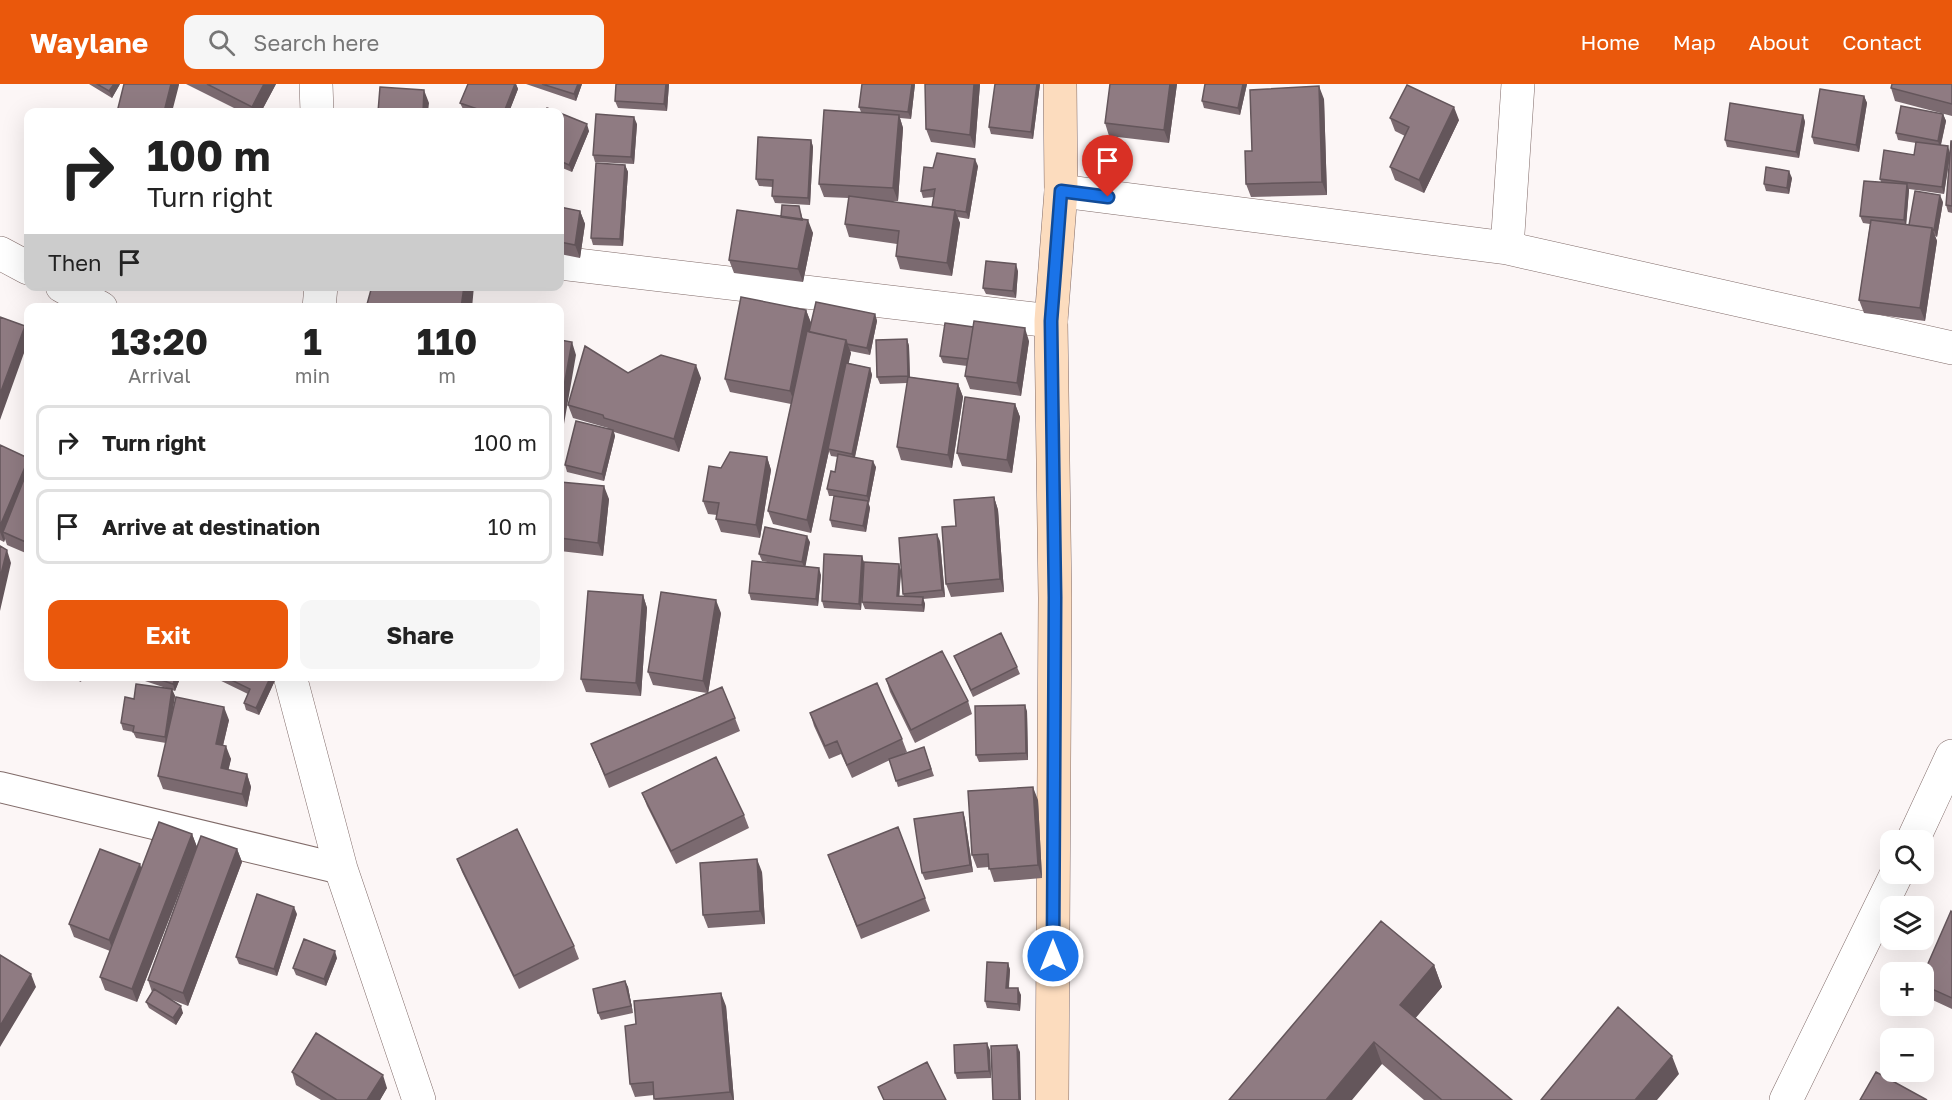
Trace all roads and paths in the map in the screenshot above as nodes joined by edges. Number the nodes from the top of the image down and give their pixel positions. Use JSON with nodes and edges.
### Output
{"nodes":[{"id":1,"x":316,"y":84,"type":"edge"},
{"id":2,"x":1060,"y":84,"type":"edge"},
{"id":3,"x":1518,"y":84,"type":"edge"},
{"id":4,"x":317,"y":108,"type":"edge"},
{"id":5,"x":1061,"y":191,"type":"junction"},
{"id":6,"x":1507,"y":248,"type":"junction"},
{"id":7,"x":0,"y":253,"type":"edge"},
{"id":8,"x":564,"y":263,"type":"edge"},
{"id":9,"x":24,"y":266,"type":"edge"},
{"id":10,"x":71,"y":291,"type":"edge"},
{"id":11,"x":91,"y":303,"type":"edge"},
{"id":12,"x":1051,"y":321,"type":"junction"},
{"id":13,"x":1952,"y":348,"type":"edge"},
{"id":14,"x":291,"y":681,"type":"edge"},
{"id":15,"x":1952,"y":756,"type":"edge"},
{"id":16,"x":0,"y":787,"type":"edge"},
{"id":17,"x":1918,"y":830,"type":"edge"},
{"id":18,"x":341,"y":869,"type":"junction"},
{"id":19,"x":1892,"y":884,"type":"edge"},
{"id":20,"x":419,"y":1100,"type":"edge"},
{"id":21,"x":1052,"y":1100,"type":"edge"},
{"id":22,"x":1786,"y":1100,"type":"edge"}],
"edges":[{"from":1,"to":4,"type":"street"},
{"from":2,"to":5,"type":"main road"},
{"from":3,"to":6,"type":"street"},
{"from":5,"to":6,"type":"street"},
{"from":5,"to":12,"type":"main road"},
{"from":6,"to":13,"type":"street"},
{"from":7,"to":9,"type":"street"},
{"from":8,"to":12,"type":"street"},
{"from":10,"to":11,"type":"street"},
{"from":12,"to":21,"type":"main road"},
{"from":14,"to":18,"type":"street"},
{"from":15,"to":17,"type":"street"},
{"from":16,"to":18,"type":"lane"},
{"from":18,"to":20,"type":"street"},
{"from":19,"to":22,"type":"street"}]}
